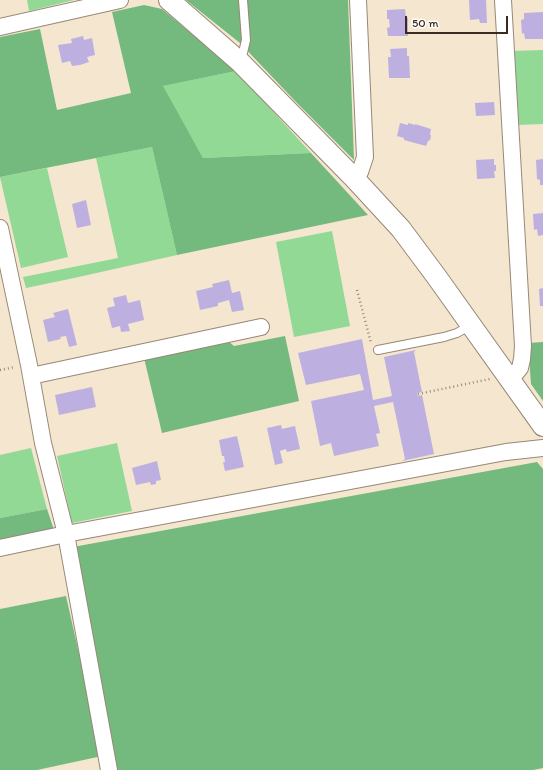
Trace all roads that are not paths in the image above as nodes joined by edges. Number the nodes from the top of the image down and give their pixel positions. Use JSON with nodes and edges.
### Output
{"nodes":[{"id":1,"x":120,"y":0,"type":"edge"},
{"id":2,"x":169,"y":0,"type":"edge"},
{"id":3,"x":243,"y":0,"type":"edge"},
{"id":4,"x":358,"y":0,"type":"edge"},
{"id":5,"x":503,"y":0,"type":"edge"},
{"id":6,"x":0,"y":27,"type":"edge"},
{"id":7,"x":240,"y":62,"type":"junction"},
{"id":8,"x":354,"y":178,"type":"junction"},
{"id":9,"x":0,"y":228,"type":"edge"},
{"id":10,"x":471,"y":325,"type":"junction"},
{"id":11,"x":261,"y":327,"type":"dead end"},
{"id":12,"x":378,"y":350,"type":"road end"},
{"id":13,"x":31,"y":376,"type":"junction"},
{"id":14,"x":503,"y":378,"type":"junction"},
{"id":15,"x":543,"y":426,"type":"edge"},
{"id":16,"x":543,"y":448,"type":"edge"},
{"id":17,"x":66,"y":534,"type":"junction"},
{"id":18,"x":0,"y":548,"type":"edge"},
{"id":19,"x":109,"y":770,"type":"edge"}],
"edges":[{"from":1,"to":6,"type":"street"},
{"from":2,"to":7,"type":"street"},
{"from":3,"to":7,"type":"lane"},
{"from":4,"to":8,"type":"street"},
{"from":5,"to":14,"type":"street"},
{"from":7,"to":8,"type":"street"},
{"from":8,"to":10,"type":"street"},
{"from":9,"to":13,"type":"street"},
{"from":10,"to":12,"type":"lane"},
{"from":10,"to":14,"type":"street"},
{"from":11,"to":13,"type":"street"},
{"from":13,"to":17,"type":"street"},
{"from":14,"to":15,"type":"street"},
{"from":16,"to":17,"type":"street"},
{"from":17,"to":18,"type":"street"},
{"from":17,"to":19,"type":"street"}]}
